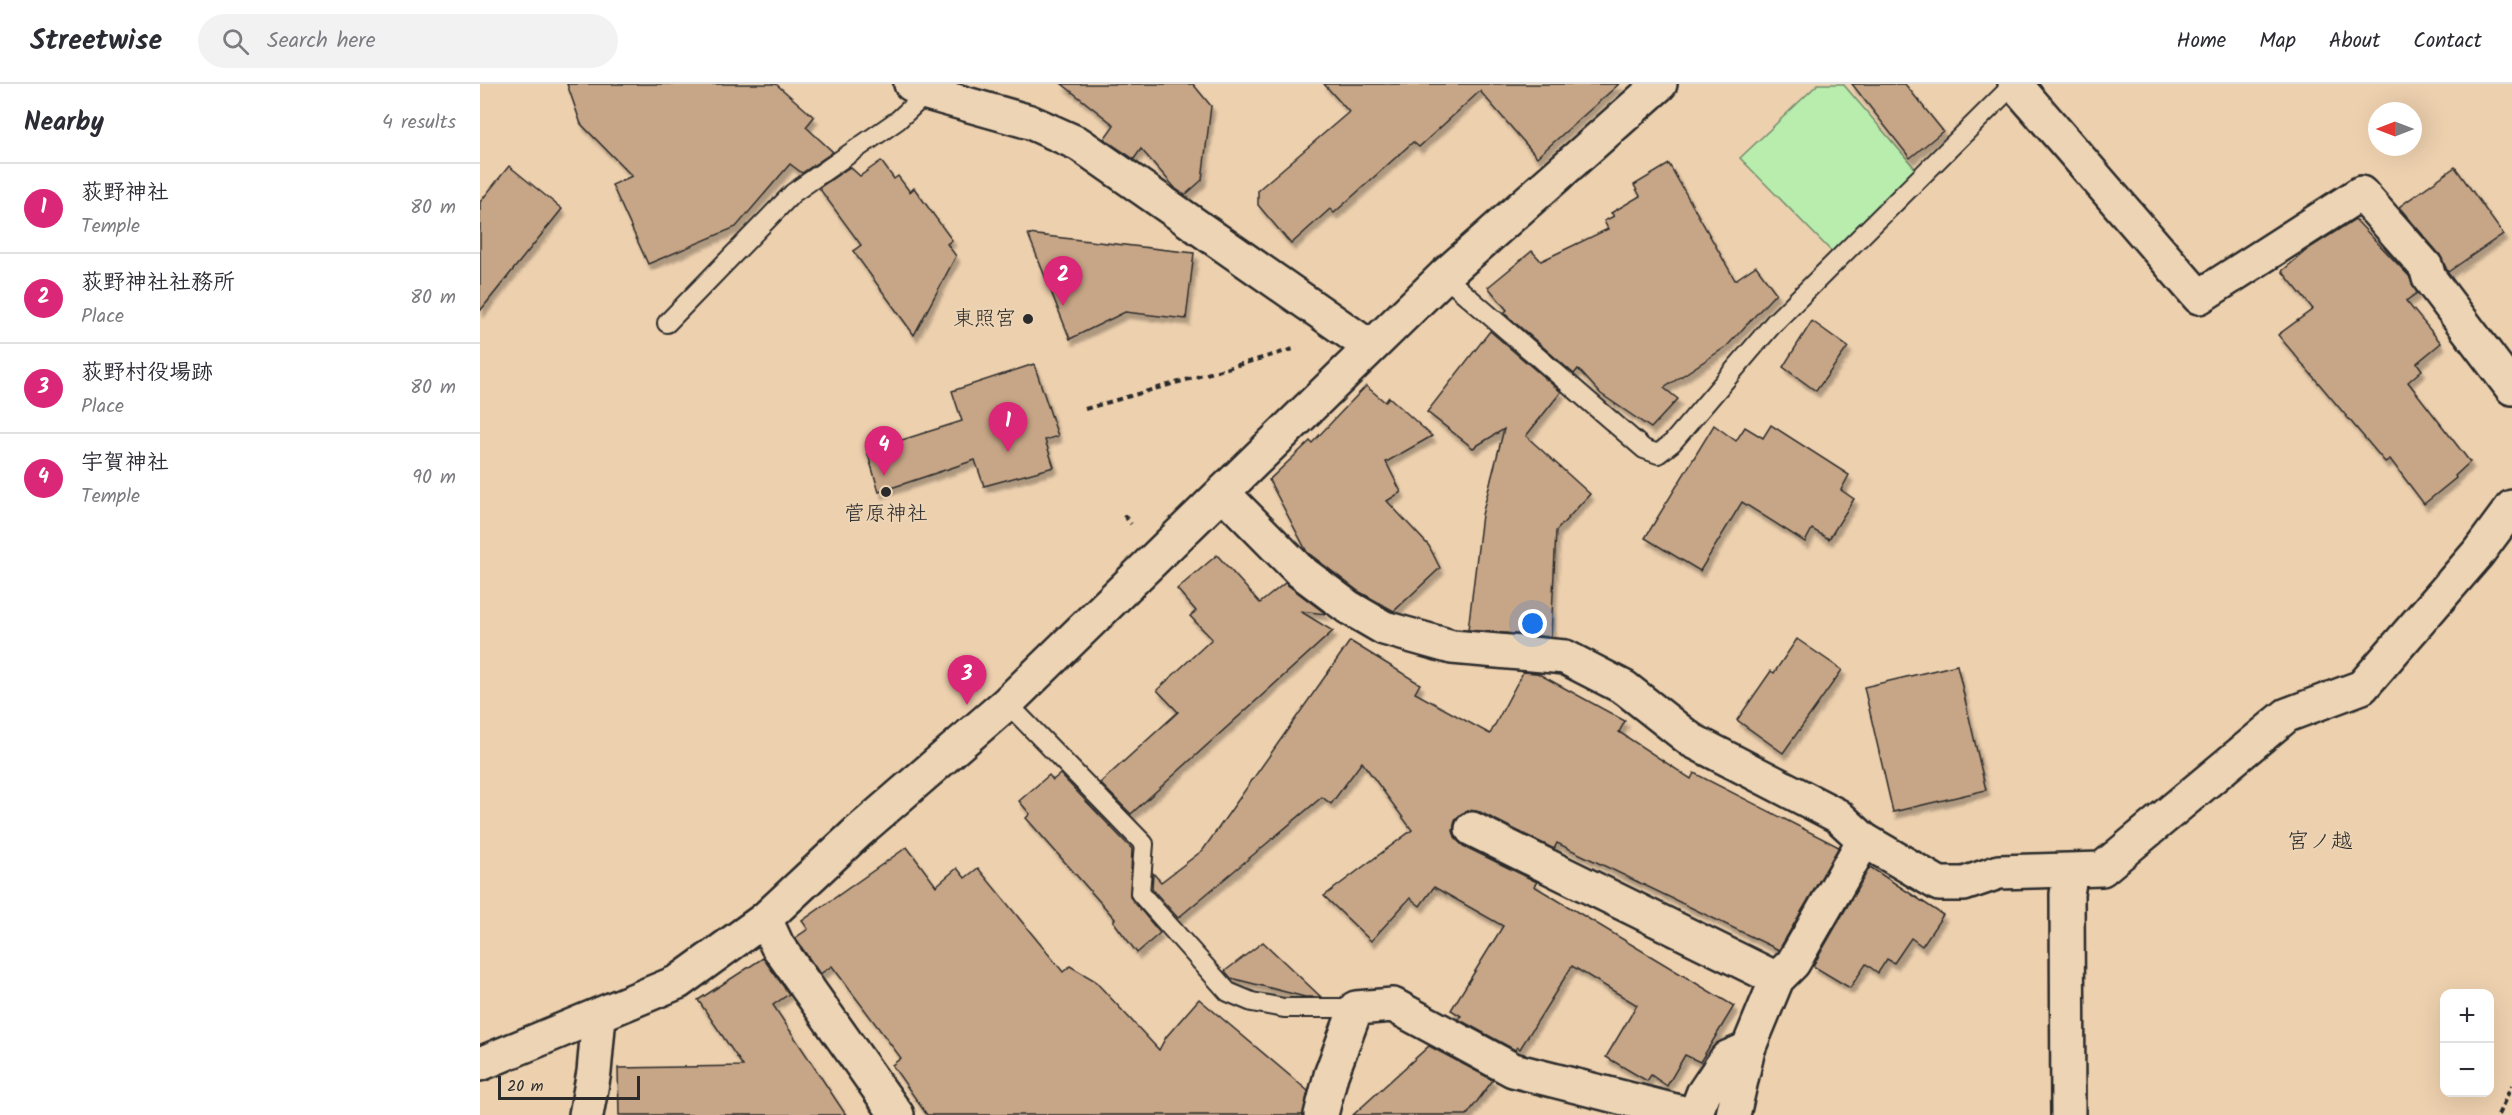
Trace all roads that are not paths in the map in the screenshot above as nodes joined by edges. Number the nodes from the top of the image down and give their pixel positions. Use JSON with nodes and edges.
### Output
{"nodes":[{"id":1,"x":1660,"y":84,"type":"edge"},
{"id":2,"x":2014,"y":84,"type":"edge"},
{"id":3,"x":919,"y":88,"type":"edge"},
{"id":4,"x":1444,"y":276,"type":"junction"},
{"id":5,"x":668,"y":323,"type":"dead end"},
{"id":6,"x":1360,"y":340,"type":"junction"},
{"id":7,"x":2512,"y":388,"type":"edge"},
{"id":8,"x":1224,"y":494,"type":"junction"},
{"id":9,"x":2512,"y":507,"type":"edge"},
{"id":10,"x":1007,"y":703,"type":"junction"},
{"id":11,"x":1472,"y":829,"type":"dead end"},
{"id":12,"x":1864,"y":840,"type":"junction"},
{"id":13,"x":2071,"y":872,"type":"junction"},
{"id":14,"x":765,"y":919,"type":"junction"},
{"id":15,"x":1777,"y":979,"type":"junction"},
{"id":16,"x":1356,"y":1008,"type":"junction"},
{"id":17,"x":599,"y":1016,"type":"junction"},
{"id":18,"x":1748,"y":1049,"type":"junction"},
{"id":19,"x":480,"y":1064,"type":"edge"},
{"id":20,"x":586,"y":1115,"type":"edge"},
{"id":21,"x":897,"y":1115,"type":"edge"},
{"id":22,"x":1321,"y":1115,"type":"edge"},
{"id":23,"x":1693,"y":1115,"type":"edge"},
{"id":24,"x":1733,"y":1115,"type":"edge"},
{"id":25,"x":2068,"y":1115,"type":"edge"}],
"edges":[{"from":1,"to":4,"type":"street"},
{"from":2,"to":4,"type":"lane"},
{"from":2,"to":7,"type":"street"},
{"from":3,"to":5,"type":"lane"},
{"from":3,"to":6,"type":"street"},
{"from":4,"to":6,"type":"street"},
{"from":6,"to":8,"type":"street"},
{"from":8,"to":10,"type":"street"},
{"from":8,"to":12,"type":"street"},
{"from":9,"to":13,"type":"street"},
{"from":10,"to":14,"type":"street"},
{"from":10,"to":16,"type":"lane"},
{"from":11,"to":15,"type":"street"},
{"from":12,"to":13,"type":"street"},
{"from":12,"to":15,"type":"street"},
{"from":13,"to":25,"type":"street"},
{"from":14,"to":17,"type":"street"},
{"from":14,"to":21,"type":"street"},
{"from":15,"to":18,"type":"street"},
{"from":16,"to":22,"type":"street"},
{"from":16,"to":23,"type":"street"},
{"from":17,"to":19,"type":"street"},
{"from":17,"to":20,"type":"street"},
{"from":18,"to":23,"type":"street"},
{"from":18,"to":24,"type":"street"}]}
